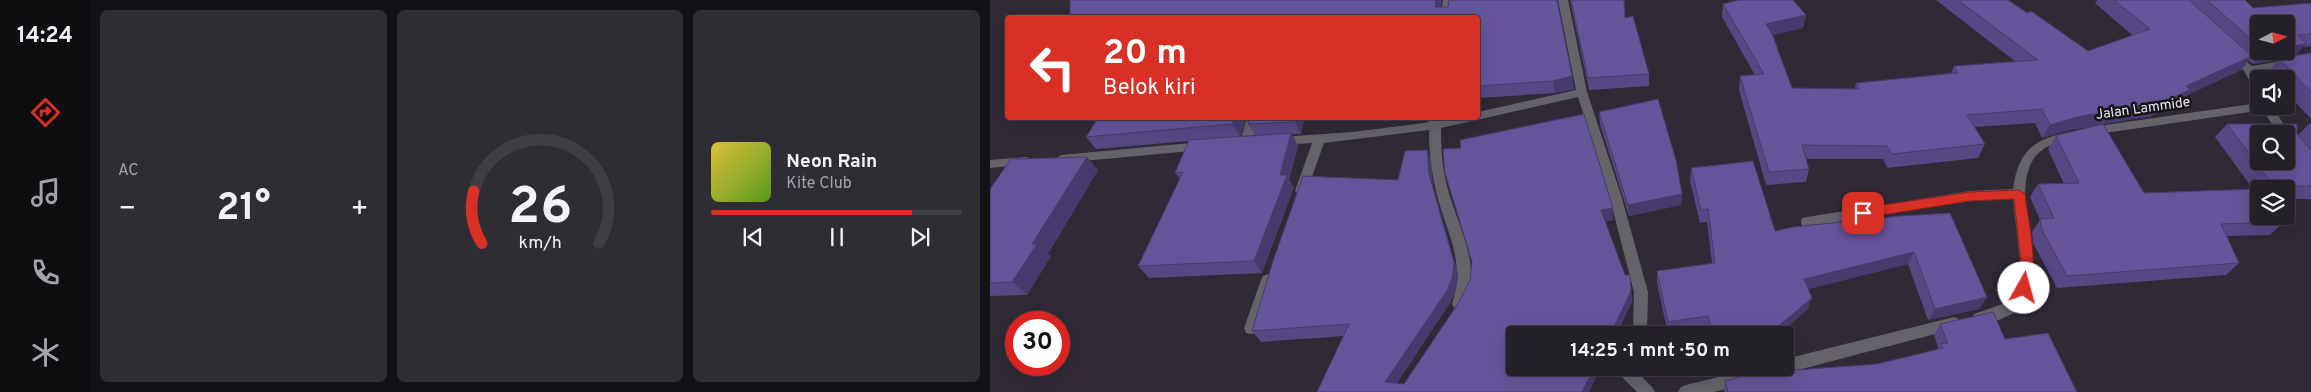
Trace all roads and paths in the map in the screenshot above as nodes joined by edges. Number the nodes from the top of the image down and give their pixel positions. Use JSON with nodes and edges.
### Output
{"nodes":[{"id":1,"x":1448,"y":0,"type":"edge"},
{"id":2,"x":1563,"y":0,"type":"edge"},
{"id":3,"x":1446,"y":15,"type":"edge"},
{"id":4,"x":2221,"y":43,"type":"edge"},
{"id":5,"x":2311,"y":59,"type":"edge"},
{"id":6,"x":2250,"y":70,"type":"joint"},
{"id":7,"x":1582,"y":92,"type":"junction"},
{"id":8,"x":2250,"y":109,"type":"edge"},
{"id":9,"x":1480,"y":116,"type":"edge"},
{"id":10,"x":1254,"y":120,"type":"edge"},
{"id":11,"x":1452,"y":120,"type":"edge"},
{"id":12,"x":1435,"y":122,"type":"edge"},
{"id":13,"x":1319,"y":139,"type":"junction"},
{"id":14,"x":1216,"y":145,"type":"edge"},
{"id":15,"x":990,"y":164,"type":"edge"},
{"id":16,"x":2019,"y":194,"type":"junction"},
{"id":17,"x":1296,"y":202,"type":"edge"},
{"id":18,"x":1807,"y":222,"type":"dead end"},
{"id":19,"x":1274,"y":265,"type":"edge"},
{"id":20,"x":1452,"y":316,"type":"edge"},
{"id":21,"x":1640,"y":326,"type":"edge"},
{"id":22,"x":1251,"y":328,"type":"edge"},
{"id":23,"x":1794,"y":364,"type":"edge"},
{"id":24,"x":1630,"y":376,"type":"edge"},
{"id":25,"x":1749,"y":376,"type":"edge"},
{"id":26,"x":1647,"y":392,"type":"edge"},
{"id":27,"x":1686,"y":392,"type":"edge"}],
"edges":[{"from":1,"to":3,"type":"street"},
{"from":2,"to":7,"type":"street"},
{"from":4,"to":6,"type":"street"},
{"from":5,"to":6,"type":"street"},
{"from":7,"to":9,"type":"street"},
{"from":7,"to":21,"type":"street"},
{"from":8,"to":16,"type":"street","name":"Jalan Lammide"},
{"from":10,"to":13,"type":"street"},
{"from":11,"to":12,"type":"street"},
{"from":12,"to":13,"type":"street"},
{"from":12,"to":20,"type":"street"},
{"from":13,"to":17,"type":"street"},
{"from":14,"to":15,"type":"street"},
{"from":16,"to":18,"type":"street"},
{"from":16,"to":23,"type":"street","name":"Jalan Lammide"},
{"from":19,"to":22,"type":"street"},
{"from":24,"to":26,"type":"street"},
{"from":25,"to":27,"type":"street"}]}
